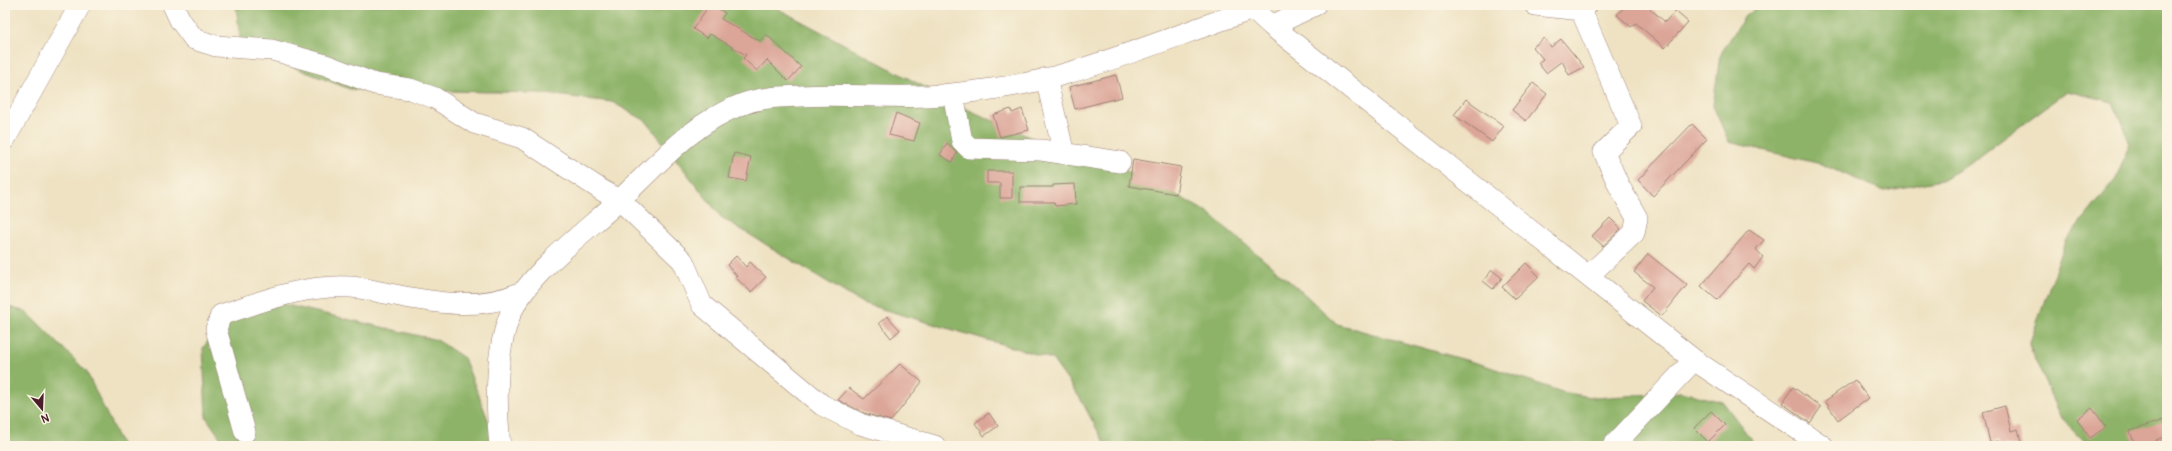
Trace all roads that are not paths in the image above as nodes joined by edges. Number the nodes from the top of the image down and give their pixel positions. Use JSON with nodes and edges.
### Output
{"nodes":[{"id":1,"x":80,"y":5,"type":"edge"},
{"id":2,"x":173,"y":5,"type":"edge"},
{"id":3,"x":1315,"y":5,"type":"edge"},
{"id":4,"x":1535,"y":5,"type":"edge"},
{"id":5,"x":1251,"y":7,"type":"edge"},
{"id":6,"x":1584,"y":8,"type":"edge"},
{"id":7,"x":1272,"y":26,"type":"junction"},
{"id":8,"x":1046,"y":78,"type":"junction"},
{"id":9,"x":953,"y":94,"type":"junction"},
{"id":10,"x":5,"y":139,"type":"edge"},
{"id":11,"x":1064,"y":154,"type":"junction"},
{"id":12,"x":1120,"y":162,"type":"dead end"},
{"id":13,"x":620,"y":200,"type":"junction"},
{"id":14,"x":1588,"y":276,"type":"junction"},
{"id":15,"x":522,"y":292,"type":"junction"},
{"id":16,"x":1694,"y":360,"type":"junction"},
{"id":17,"x":245,"y":432,"type":"dead end"},
{"id":18,"x":500,"y":446,"type":"edge"},
{"id":19,"x":935,"y":446,"type":"edge"},
{"id":20,"x":1613,"y":446,"type":"edge"},
{"id":21,"x":1823,"y":446,"type":"edge"}],
"edges":[{"from":1,"to":10,"type":"street"},
{"from":2,"to":13,"type":"street"},
{"from":3,"to":7,"type":"street"},
{"from":4,"to":6,"type":"street"},
{"from":5,"to":7,"type":"street"},
{"from":5,"to":8,"type":"street"},
{"from":6,"to":14,"type":"street"},
{"from":7,"to":14,"type":"street"},
{"from":8,"to":9,"type":"street"},
{"from":8,"to":11,"type":"street"},
{"from":9,"to":11,"type":"street"},
{"from":9,"to":13,"type":"street"},
{"from":11,"to":12,"type":"street"},
{"from":13,"to":15,"type":"street"},
{"from":13,"to":19,"type":"street"},
{"from":14,"to":16,"type":"street"},
{"from":15,"to":17,"type":"street"},
{"from":15,"to":18,"type":"street"},
{"from":16,"to":20,"type":"street"},
{"from":16,"to":21,"type":"street"}]}
